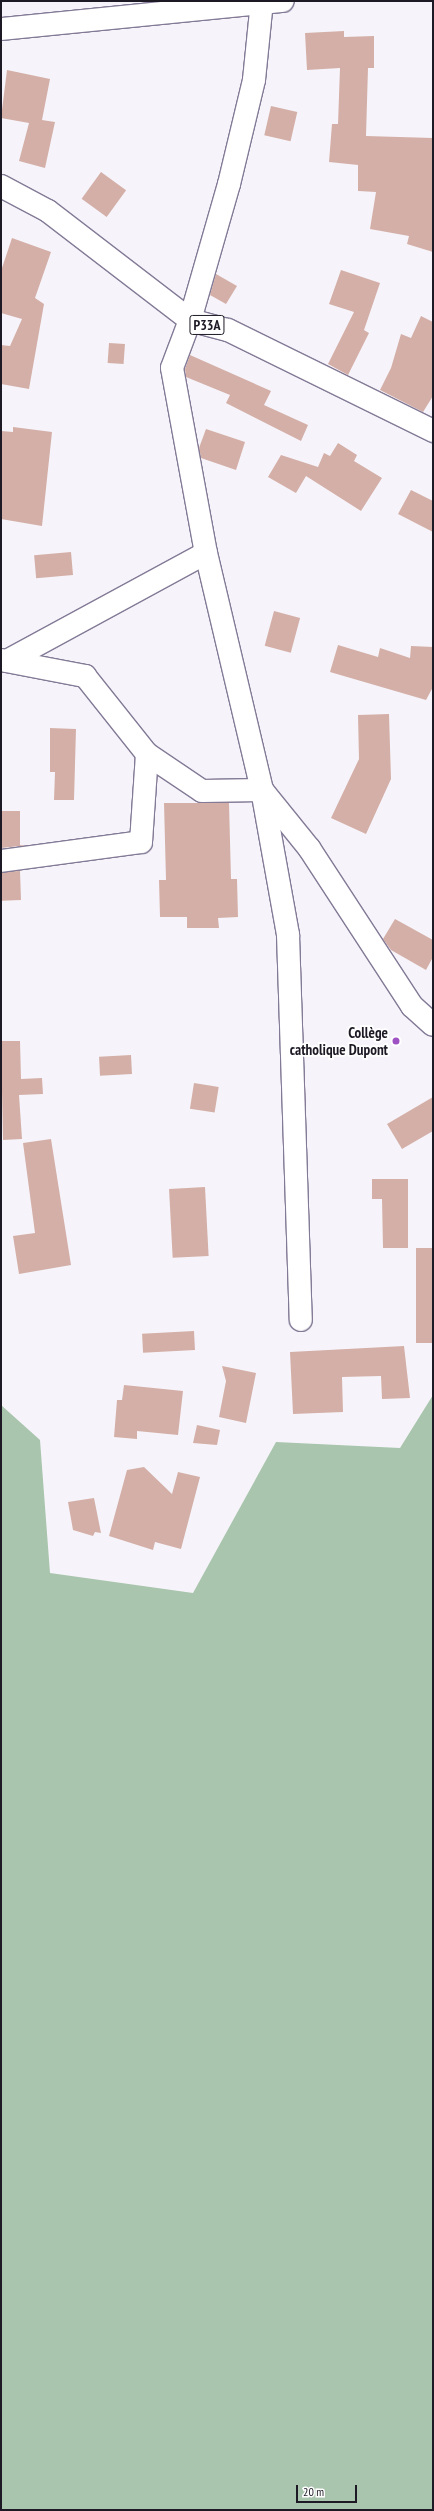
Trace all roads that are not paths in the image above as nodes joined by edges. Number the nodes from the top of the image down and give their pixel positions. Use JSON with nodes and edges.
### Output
{"nodes":[{"id":1,"x":269,"y":2,"type":"edge"},
{"id":2,"x":1,"y":29,"type":"edge"},
{"id":3,"x":1,"y":186,"type":"edge"},
{"id":4,"x":190,"y":320,"type":"junction"},
{"id":5,"x":433,"y":431,"type":"edge"},
{"id":6,"x":206,"y":554,"type":"junction"},
{"id":7,"x":4,"y":661,"type":"edge"},
{"id":8,"x":147,"y":754,"type":"junction"},
{"id":9,"x":262,"y":790,"type":"junction"},
{"id":10,"x":1,"y":861,"type":"edge"},
{"id":11,"x":433,"y":1025,"type":"edge"},
{"id":12,"x":301,"y":1320,"type":"dead end"}],
"edges":[{"from":1,"to":2,"type":"street"},
{"from":1,"to":4,"type":"street"},
{"from":3,"to":4,"type":"street","number":"P33A"},
{"from":4,"to":5,"type":"street","number":"P33A"},
{"from":4,"to":6,"type":"street"},
{"from":6,"to":7,"type":"street"},
{"from":6,"to":9,"type":"street"},
{"from":7,"to":8,"type":"street"},
{"from":8,"to":9,"type":"street"},
{"from":8,"to":10,"type":"street"},
{"from":9,"to":11,"type":"street"},
{"from":9,"to":12,"type":"street"}]}
